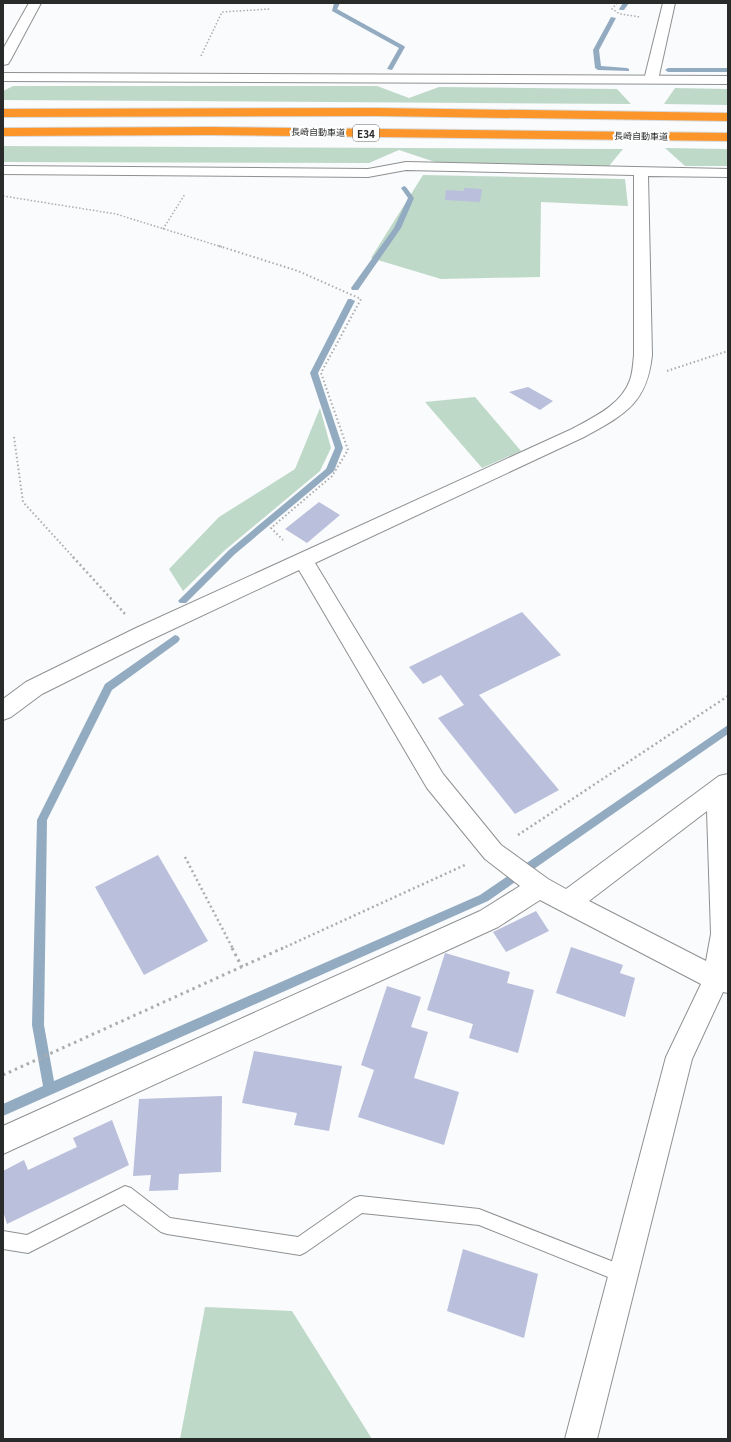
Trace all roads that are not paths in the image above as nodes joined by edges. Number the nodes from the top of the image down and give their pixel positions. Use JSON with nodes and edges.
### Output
{"nodes":[{"id":1,"x":35,"y":3,"type":"edge"},
{"id":2,"x":669,"y":3,"type":"edge"},
{"id":3,"x":3,"y":62,"type":"edge"},
{"id":4,"x":3,"y":77,"type":"edge"},
{"id":5,"x":651,"y":80,"type":"junction"},
{"id":6,"x":728,"y":80,"type":"edge"},
{"id":7,"x":3,"y":113,"type":"edge"},
{"id":8,"x":728,"y":117,"type":"edge"},
{"id":9,"x":3,"y":132,"type":"edge"},
{"id":10,"x":728,"y":137,"type":"edge"},
{"id":11,"x":3,"y":170,"type":"edge"},
{"id":12,"x":641,"y":172,"type":"junction"},
{"id":13,"x":728,"y":173,"type":"edge"},
{"id":14,"x":303,"y":560,"type":"junction"},
{"id":15,"x":3,"y":711,"type":"edge"},
{"id":16,"x":723,"y":786,"type":"edge"},
{"id":17,"x":539,"y":887,"type":"junction"},
{"id":18,"x":568,"y":902,"type":"junction"},
{"id":19,"x":722,"y":980,"type":"edge"},
{"id":20,"x":3,"y":1140,"type":"edge"},
{"id":21,"x":3,"y":1240,"type":"edge"},
{"id":22,"x":623,"y":1274,"type":"junction"},
{"id":23,"x":581,"y":1439,"type":"edge"}],
"edges":[{"from":1,"to":3,"type":"street"},
{"from":2,"to":5,"type":"street"},
{"from":4,"to":5,"type":"street"},
{"from":5,"to":6,"type":"street"},
{"from":7,"to":8,"type":"highway","name":"長崎自動車道","number":"E34"},
{"from":9,"to":10,"type":"highway","name":"長崎自動車道","number":"E34"},
{"from":11,"to":12,"type":"street"},
{"from":12,"to":13,"type":"street"},
{"from":12,"to":14,"type":"street"},
{"from":14,"to":15,"type":"street"},
{"from":14,"to":17,"type":"street"},
{"from":16,"to":18,"type":"street"},
{"from":16,"to":19,"type":"street"},
{"from":17,"to":18,"type":"street"},
{"from":17,"to":20,"type":"street"},
{"from":18,"to":19,"type":"street"},
{"from":19,"to":22,"type":"street"},
{"from":21,"to":22,"type":"lane"},
{"from":22,"to":23,"type":"street"}]}
